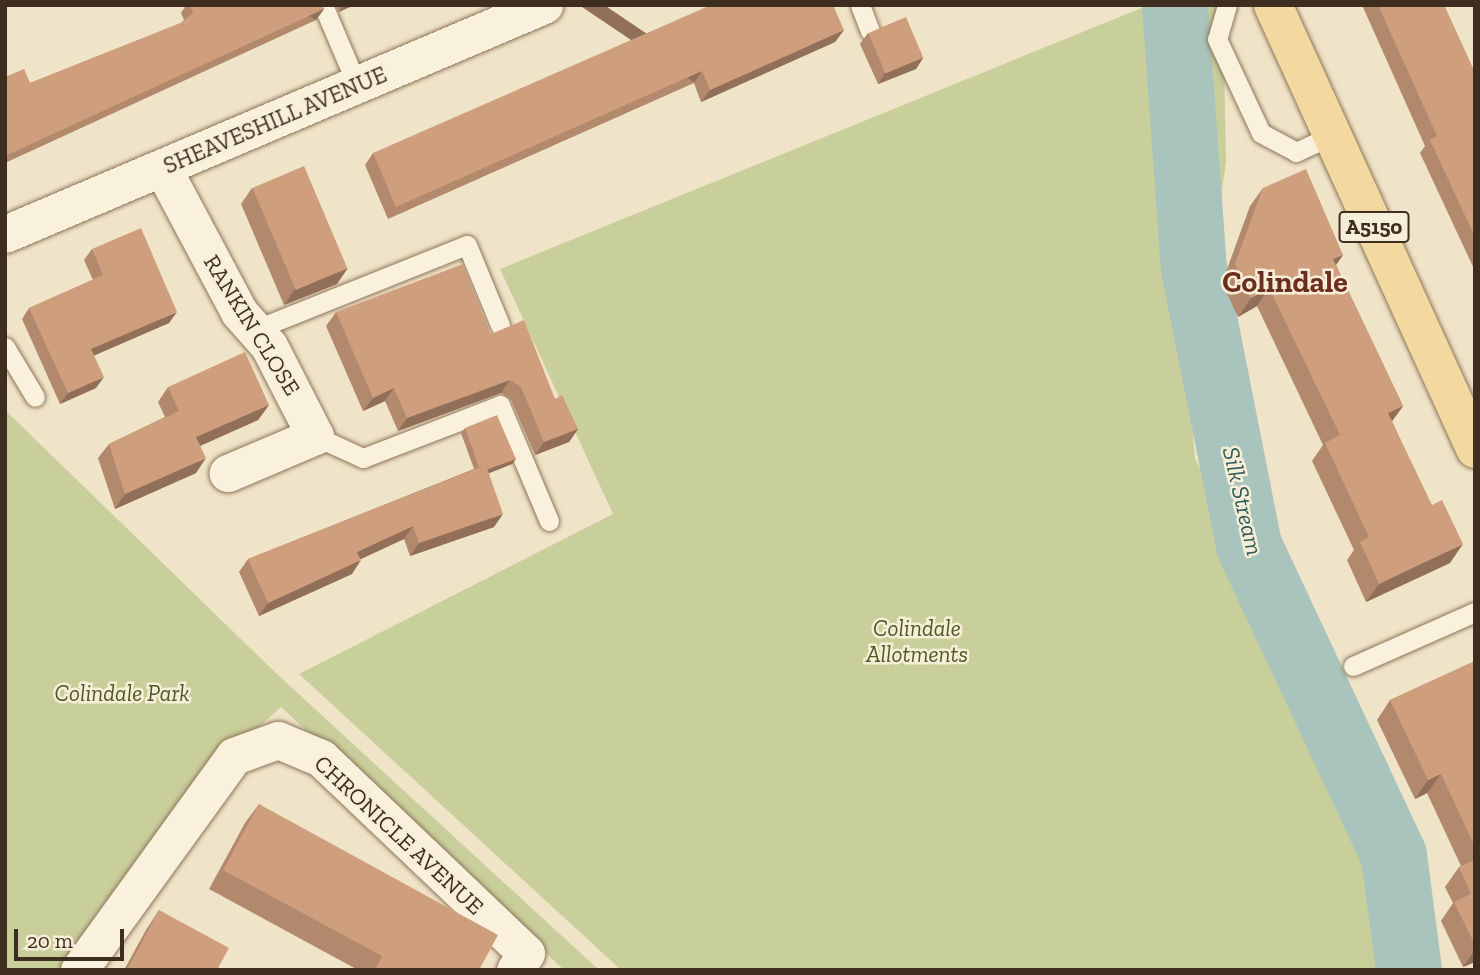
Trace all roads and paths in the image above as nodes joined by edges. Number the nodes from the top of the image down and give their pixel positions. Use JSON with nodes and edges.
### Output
{"nodes":[{"id":1,"x":323,"y":5,"type":"edge"},
{"id":2,"x":544,"y":5,"type":"edge"},
{"id":3,"x":860,"y":5,"type":"edge"},
{"id":4,"x":1227,"y":5,"type":"edge"},
{"id":5,"x":1273,"y":5,"type":"edge"},
{"id":6,"x":870,"y":31,"type":"edge"},
{"id":7,"x":357,"y":85,"type":"junction"},
{"id":8,"x":1332,"y":135,"type":"junction"},
{"id":9,"x":163,"y":169,"type":"junction"},
{"id":10,"x":5,"y":234,"type":"edge"},
{"id":11,"x":500,"y":325,"type":"dead end"},
{"id":12,"x":254,"y":330,"type":"junction"},
{"id":13,"x":5,"y":347,"type":"edge"},
{"id":14,"x":35,"y":397,"type":"dead end"},
{"id":15,"x":316,"y":436,"type":"junction"},
{"id":16,"x":1475,"y":449,"type":"edge"},
{"id":17,"x":228,"y":473,"type":"dead end"},
{"id":18,"x":549,"y":521,"type":"dead end"},
{"id":19,"x":1475,"y":612,"type":"edge"},
{"id":20,"x":1353,"y":666,"type":"dead end"},
{"id":21,"x":521,"y":961,"type":"edge"},
{"id":22,"x":79,"y":970,"type":"edge"}],
"edges":[{"from":1,"to":7,"type":"lane"},
{"from":2,"to":7,"type":"street","name":"SHEAVESHILL AVENUE"},
{"from":3,"to":6,"type":"lane"},
{"from":4,"to":8,"type":"lane"},
{"from":5,"to":8,"type":"main road","number":"A5150"},
{"from":7,"to":9,"type":"street","name":"SHEAVESHILL AVENUE"},
{"from":8,"to":16,"type":"main road","number":"A5150"},
{"from":9,"to":10,"type":"street","name":"SHEAVESHILL AVENUE"},
{"from":9,"to":12,"type":"street","name":"RANKIN CLOSE"},
{"from":11,"to":12,"type":"lane"},
{"from":12,"to":15,"type":"street","name":"RANKIN CLOSE"},
{"from":13,"to":14,"type":"lane"},
{"from":15,"to":17,"type":"street"},
{"from":15,"to":18,"type":"lane"},
{"from":19,"to":20,"type":"lane"},
{"from":21,"to":22,"type":"street","name":"CHRONICLE AVENUE"}]}
